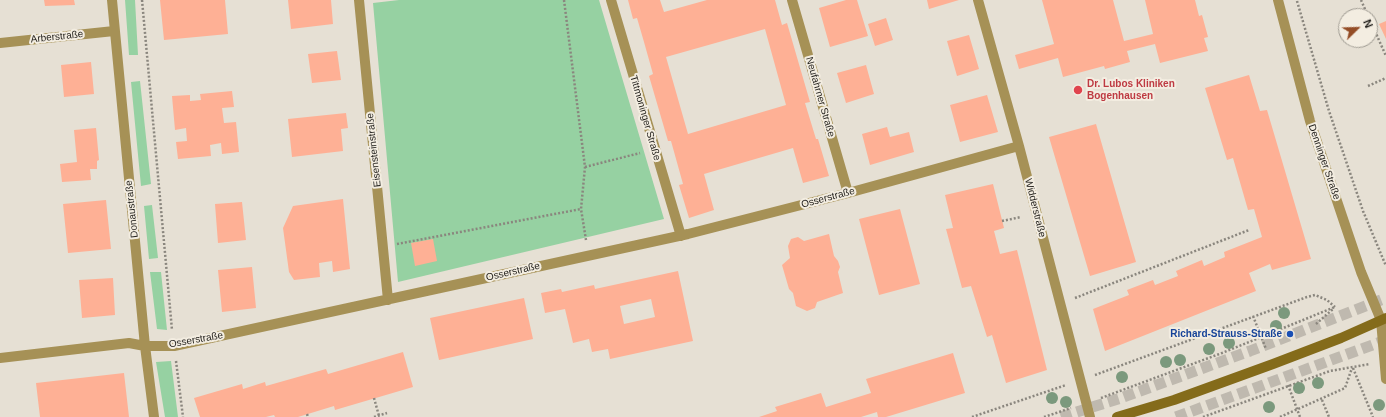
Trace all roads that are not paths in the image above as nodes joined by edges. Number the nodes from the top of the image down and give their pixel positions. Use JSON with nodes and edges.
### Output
{"nodes":[{"id":1,"x":112,"y":0,"type":"edge"},
{"id":2,"x":359,"y":0,"type":"edge"},
{"id":3,"x":611,"y":0,"type":"edge"},
{"id":4,"x":792,"y":0,"type":"edge"},
{"id":5,"x":978,"y":0,"type":"edge"},
{"id":6,"x":1280,"y":1,"type":"edge"},
{"id":7,"x":114,"y":31,"type":"junction"},
{"id":8,"x":0,"y":43,"type":"edge"},
{"id":9,"x":1019,"y":146,"type":"junction"},
{"id":10,"x":848,"y":193,"type":"junction"},
{"id":11,"x":681,"y":236,"type":"junction"},
{"id":12,"x":388,"y":300,"type":"junction"},
{"id":13,"x":1384,"y":321,"type":"edge"},
{"id":14,"x":145,"y":346,"type":"junction"},
{"id":15,"x":0,"y":358,"type":"edge"},
{"id":16,"x":1386,"y":379,"type":"edge"},
{"id":17,"x":154,"y":417,"type":"edge"},
{"id":18,"x":1090,"y":417,"type":"edge"},
{"id":19,"x":1117,"y":417,"type":"edge"}],
"edges":[{"from":1,"to":7,"type":"street","name":"Donaustraße"},
{"from":2,"to":12,"type":"street","name":"Eisensteinstraße"},
{"from":3,"to":11,"type":"street","name":"Tittmoninger Straße"},
{"from":4,"to":10,"type":"street","name":"Neufahrner Straße"},
{"from":5,"to":9,"type":"street","name":"Widderstraße"},
{"from":6,"to":13,"type":"street","name":"Denninger Straße"},
{"from":7,"to":8,"type":"street","name":"Arberstraße"},
{"from":7,"to":14,"type":"street","name":"Donaustraße"},
{"from":9,"to":10,"type":"street","name":"Osserstraße"},
{"from":9,"to":18,"type":"street","name":"Widderstraße"},
{"from":10,"to":11,"type":"street","name":"Osserstraße"},
{"from":11,"to":12,"type":"street","name":"Osserstraße"},
{"from":12,"to":14,"type":"street","name":"Osserstraße"},
{"from":13,"to":16,"type":"street","name":"Denninger Straße"},
{"from":13,"to":19,"type":"main road"},
{"from":14,"to":15,"type":"street","name":"Osserstraße"},
{"from":14,"to":17,"type":"street","name":"Donaustraße"}]}
